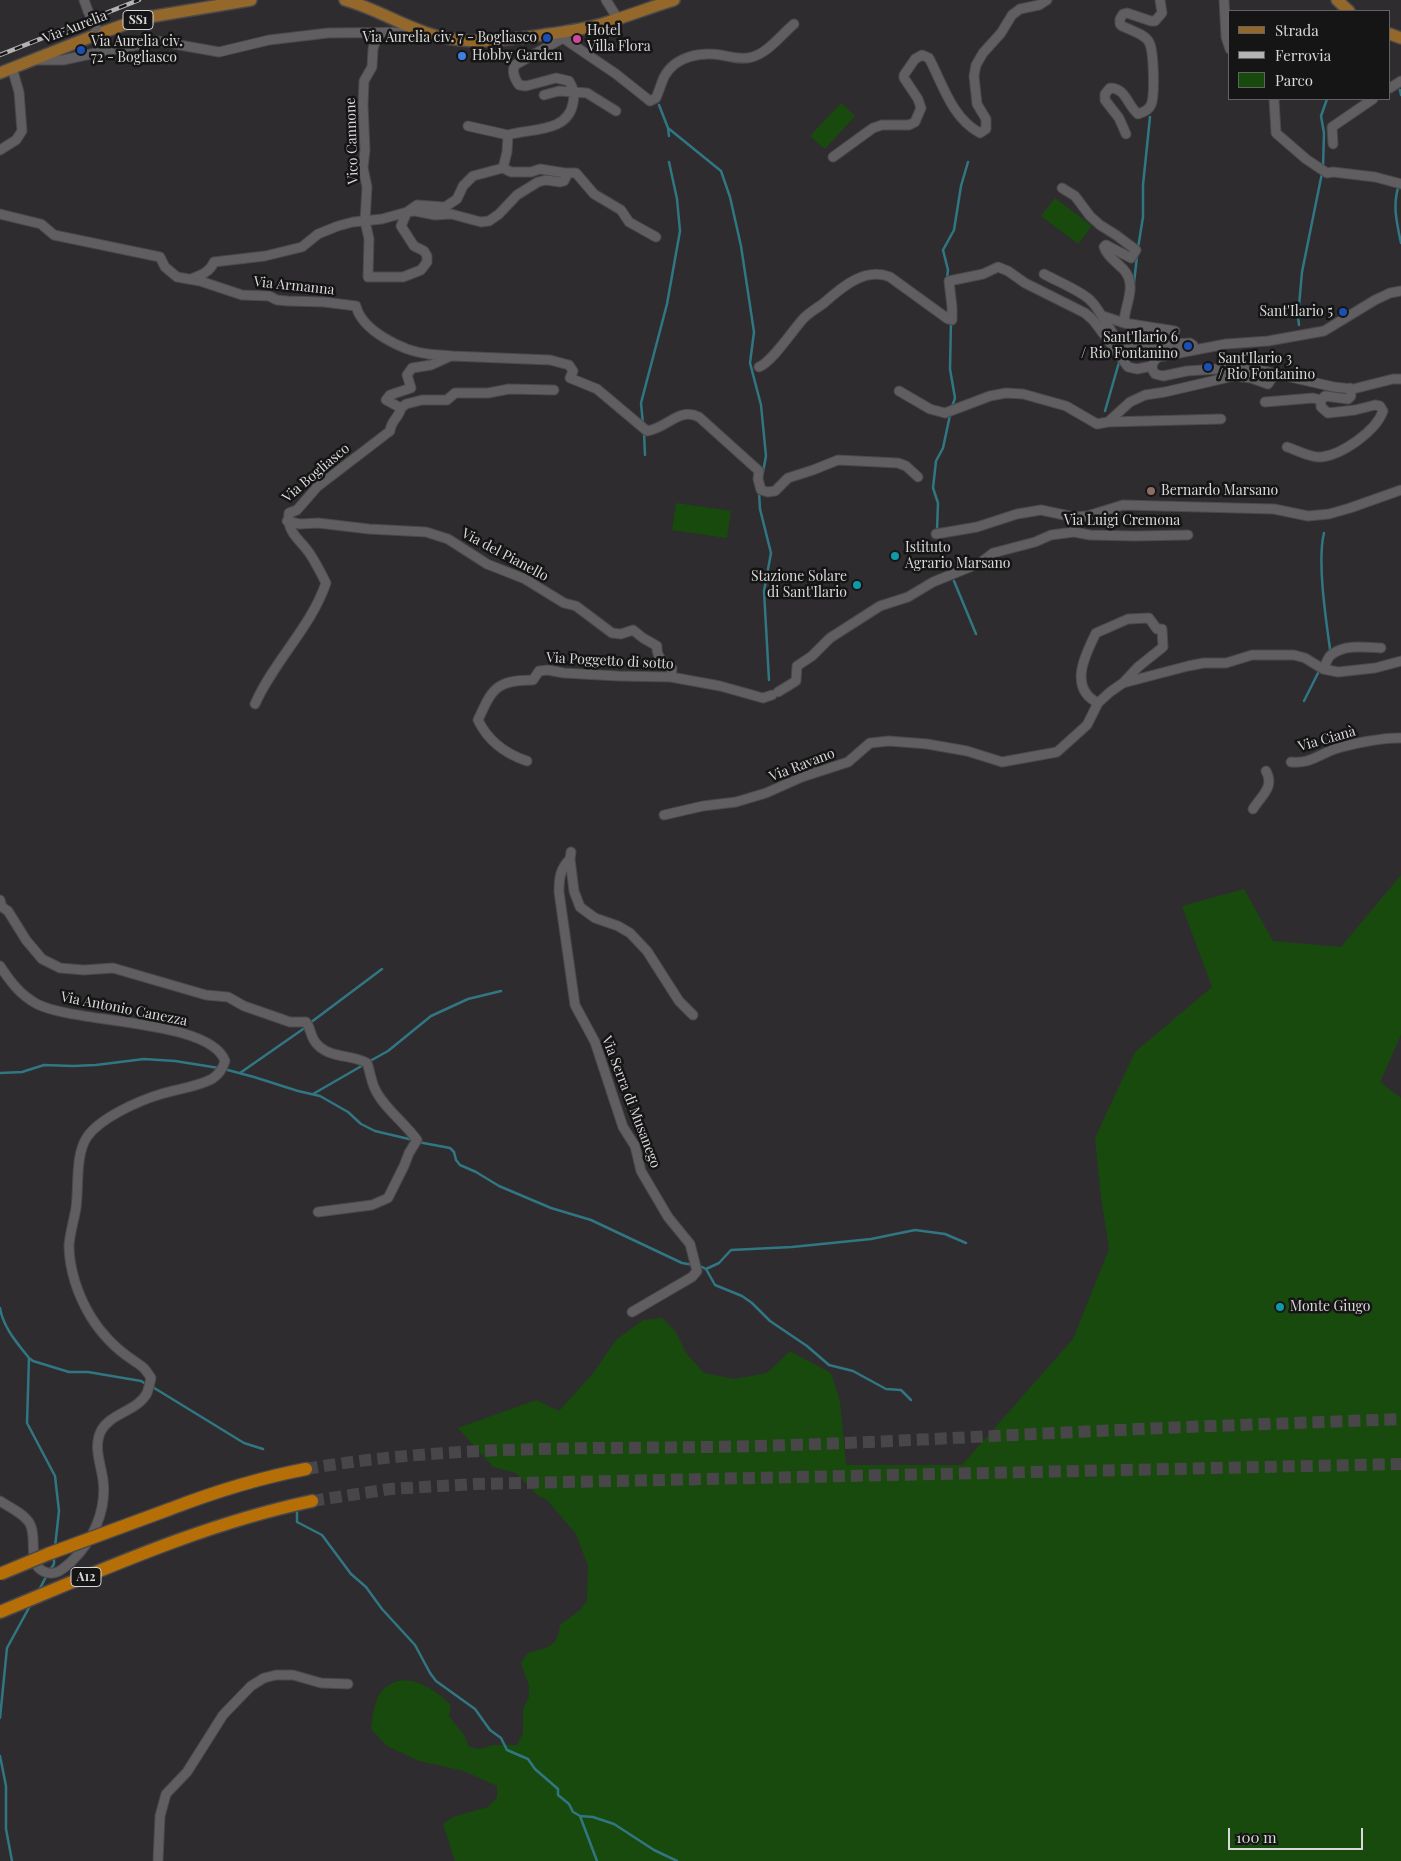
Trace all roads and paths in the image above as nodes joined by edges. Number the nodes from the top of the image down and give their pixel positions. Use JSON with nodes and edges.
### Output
{"nodes":[{"id":1,"x":84,"y":0,"type":"edge"},
{"id":2,"x":251,"y":0,"type":"edge"},
{"id":3,"x":345,"y":0,"type":"edge"},
{"id":4,"x":606,"y":0,"type":"edge"},
{"id":5,"x":674,"y":0,"type":"edge"},
{"id":6,"x":1047,"y":0,"type":"edge"},
{"id":7,"x":1160,"y":0,"type":"edge"},
{"id":8,"x":1224,"y":0,"type":"edge"},
{"id":9,"x":1337,"y":0,"type":"edge"},
{"id":10,"x":1348,"y":10,"type":"edge"},
{"id":11,"x":618,"y":19,"type":"junction"},
{"id":12,"x":794,"y":24,"type":"dead end"},
{"id":13,"x":97,"y":31,"type":"junction"},
{"id":14,"x":422,"y":32,"type":"junction"},
{"id":15,"x":378,"y":34,"type":"junction"},
{"id":16,"x":564,"y":35,"type":"junction"},
{"id":17,"x":1228,"y":43,"type":"edge"},
{"id":18,"x":105,"y":51,"type":"junction"},
{"id":19,"x":30,"y":60,"type":"junction"},
{"id":20,"x":12,"y":68,"type":"junction"},
{"id":21,"x":0,"y":73,"type":"edge"},
{"id":22,"x":575,"y":94,"type":"junction"},
{"id":23,"x":544,"y":95,"type":"dead end"},
{"id":24,"x":1274,"y":100,"type":"edge"},
{"id":25,"x":1372,"y":100,"type":"edge"},
{"id":26,"x":616,"y":111,"type":"dead end"},
{"id":27,"x":468,"y":126,"type":"dead end"},
{"id":28,"x":1126,"y":134,"type":"dead end"},
{"id":29,"x":508,"y":135,"type":"junction"},
{"id":30,"x":1333,"y":144,"type":"dead end"},
{"id":31,"x":0,"y":150,"type":"edge"},
{"id":32,"x":833,"y":158,"type":"dead end"},
{"id":33,"x":503,"y":168,"type":"junction"},
{"id":34,"x":565,"y":173,"type":"junction"},
{"id":35,"x":1401,"y":184,"type":"edge"},
{"id":36,"x":1062,"y":188,"type":"dead end"},
{"id":37,"x":407,"y":212,"type":"junction"},
{"id":38,"x":0,"y":214,"type":"edge"},
{"id":39,"x":365,"y":221,"type":"junction"},
{"id":40,"x":656,"y":237,"type":"dead end"},
{"id":41,"x":1044,"y":274,"type":"dead end"},
{"id":42,"x":191,"y":279,"type":"junction"},
{"id":43,"x":1401,"y":291,"type":"edge"},
{"id":44,"x":1103,"y":316,"type":"junction"},
{"id":45,"x":1124,"y":323,"type":"junction"},
{"id":46,"x":1175,"y":331,"type":"dead end"},
{"id":47,"x":1195,"y":350,"type":"junction"},
{"id":48,"x":452,"y":356,"type":"junction"},
{"id":49,"x":1152,"y":366,"type":"junction"},
{"id":50,"x":759,"y":367,"type":"dead end"},
{"id":51,"x":1274,"y":375,"type":"junction"},
{"id":52,"x":1401,"y":379,"type":"edge"},
{"id":53,"x":1350,"y":388,"type":"junction"},
{"id":54,"x":554,"y":390,"type":"dead end"},
{"id":55,"x":899,"y":391,"type":"dead end"},
{"id":56,"x":1321,"y":400,"type":"junction"},
{"id":57,"x":1265,"y":402,"type":"dead end"},
{"id":58,"x":401,"y":408,"type":"junction"},
{"id":59,"x":1221,"y":419,"type":"dead end"},
{"id":60,"x":1108,"y":422,"type":"junction"},
{"id":61,"x":1287,"y":447,"type":"dead end"},
{"id":62,"x":918,"y":477,"type":"dead end"},
{"id":63,"x":1401,"y":490,"type":"edge"},
{"id":64,"x":287,"y":521,"type":"junction"},
{"id":65,"x":936,"y":534,"type":"dead end"},
{"id":66,"x":1188,"y":535,"type":"dead end"},
{"id":67,"x":1381,"y":648,"type":"dead end"},
{"id":68,"x":1401,"y":661,"type":"edge"},
{"id":69,"x":1324,"y":669,"type":"junction"},
{"id":70,"x":671,"y":677,"type":"junction"},
{"id":71,"x":1123,"y":684,"type":"junction"},
{"id":72,"x":771,"y":695,"type":"joint"},
{"id":73,"x":1098,"y":703,"type":"junction"},
{"id":74,"x":255,"y":704,"type":"dead end"},
{"id":75,"x":1401,"y":738,"type":"edge"},
{"id":76,"x":528,"y":761,"type":"dead end"},
{"id":77,"x":1291,"y":762,"type":"dead end"},
{"id":78,"x":1266,"y":771,"type":"dead end"},
{"id":79,"x":1253,"y":809,"type":"dead end"},
{"id":80,"x":664,"y":815,"type":"dead end"},
{"id":81,"x":0,"y":900,"type":"edge"},
{"id":82,"x":0,"y":966,"type":"edge"},
{"id":83,"x":693,"y":1014,"type":"dead end"},
{"id":84,"x":318,"y":1212,"type":"dead end"},
{"id":85,"x":632,"y":1312,"type":"dead end"},
{"id":86,"x":306,"y":1469,"type":"tunnel mouth"},
{"id":87,"x":0,"y":1501,"type":"edge"},
{"id":88,"x":312,"y":1501,"type":"tunnel mouth"},
{"id":89,"x":0,"y":1574,"type":"edge"},
{"id":90,"x":0,"y":1612,"type":"edge"},
{"id":91,"x":348,"y":1684,"type":"dead end"},
{"id":92,"x":158,"y":1861,"type":"edge"}],
"edges":[{"from":1,"to":13,"type":"street","name":"Via Aurelia","bridge":true},
{"from":2,"to":13,"type":"main road","name":"Via Aurelia","number":"SS1"},
{"from":3,"to":14,"type":"main road"},
{"from":4,"to":11,"type":"street"},
{"from":5,"to":11,"type":"main road"},
{"from":6,"to":32,"type":"street"},
{"from":7,"to":28,"type":"street"},
{"from":8,"to":17,"type":"street"},
{"from":9,"to":10,"type":"main road"},
{"from":11,"to":16,"type":"main road"},
{"from":12,"to":16,"type":"street"},
{"from":13,"to":18,"type":"street","name":"Via Aurelia"},
{"from":13,"to":19,"type":"main road","name":"Via Aurelia","number":"SS1"},
{"from":14,"to":15,"type":"street"},
{"from":14,"to":16,"type":"main road"},
{"from":15,"to":18,"type":"street"},
{"from":15,"to":39,"type":"street","name":"Vico Cannone"},
{"from":16,"to":22,"type":"street"},
{"from":18,"to":19,"type":"street"},
{"from":19,"to":20,"type":"main road","name":"Via Aurelia","number":"SS1"},
{"from":20,"to":21,"type":"main road","name":"Via Aurelia","number":"SS1"},
{"from":20,"to":31,"type":"street"},
{"from":22,"to":23,"type":"street"},
{"from":22,"to":26,"type":"street"},
{"from":22,"to":29,"type":"street"},
{"from":24,"to":35,"type":"street"},
{"from":25,"to":30,"type":"street"},
{"from":27,"to":29,"type":"street"},
{"from":29,"to":33,"type":"street"},
{"from":33,"to":34,"type":"street"},
{"from":33,"to":37,"type":"street"},
{"from":34,"to":37,"type":"street"},
{"from":34,"to":40,"type":"street"},
{"from":36,"to":45,"type":"street"},
{"from":37,"to":39,"type":"street"},
{"from":37,"to":39,"type":"street"},
{"from":38,"to":42,"type":"street","name":"Via Armanna"},
{"from":39,"to":42,"type":"street"},
{"from":41,"to":44,"type":"street"},
{"from":42,"to":48,"type":"street","name":"Via Armanna"},
{"from":43,"to":47,"type":"street"},
{"from":44,"to":45,"type":"street"},
{"from":44,"to":47,"type":"street"},
{"from":45,"to":46,"type":"street"},
{"from":47,"to":49,"type":"street"},
{"from":48,"to":58,"type":"street"},
{"from":48,"to":62,"type":"street","name":"Via Armanna"},
{"from":49,"to":50,"type":"street"},
{"from":49,"to":51,"type":"street"},
{"from":51,"to":53,"type":"street"},
{"from":51,"to":60,"type":"street"},
{"from":52,"to":53,"type":"street"},
{"from":53,"to":56,"type":"street"},
{"from":54,"to":58,"type":"street"},
{"from":55,"to":60,"type":"street"},
{"from":56,"to":57,"type":"street"},
{"from":56,"to":61,"type":"street"},
{"from":58,"to":64,"type":"street","name":"Via Bogliasco"},
{"from":59,"to":60,"type":"street"},
{"from":63,"to":65,"type":"street"},
{"from":64,"to":70,"type":"street","name":"Via del Pianello"},
{"from":64,"to":74,"type":"street","name":"Via Bogliasco"},
{"from":66,"to":72,"type":"street","name":"Via Luigi Cremona"},
{"from":67,"to":69,"type":"street"},
{"from":68,"to":69,"type":"street"},
{"from":69,"to":71,"type":"street"},
{"from":70,"to":72,"type":"street","name":"Via Poggetto di sotto"},
{"from":70,"to":76,"type":"street","name":"Via Poggetto di sotto"},
{"from":71,"to":73,"type":"street"},
{"from":71,"to":73,"type":"street"},
{"from":73,"to":80,"type":"street","name":"Via Ravano"},
{"from":75,"to":77,"type":"street","name":"Via Cianà"},
{"from":78,"to":79,"type":"street"},
{"from":81,"to":84,"type":"street"},
{"from":82,"to":87,"type":"street","name":"Via Antonio Canezza"},
{"from":83,"to":85,"type":"street","name":"Via Serra di Musanego"},
{"from":86,"to":89,"type":"highway","number":"A12","bridge":true},
{"from":88,"to":90,"type":"highway","number":"A12"},
{"from":91,"to":92,"type":"street"}]}
